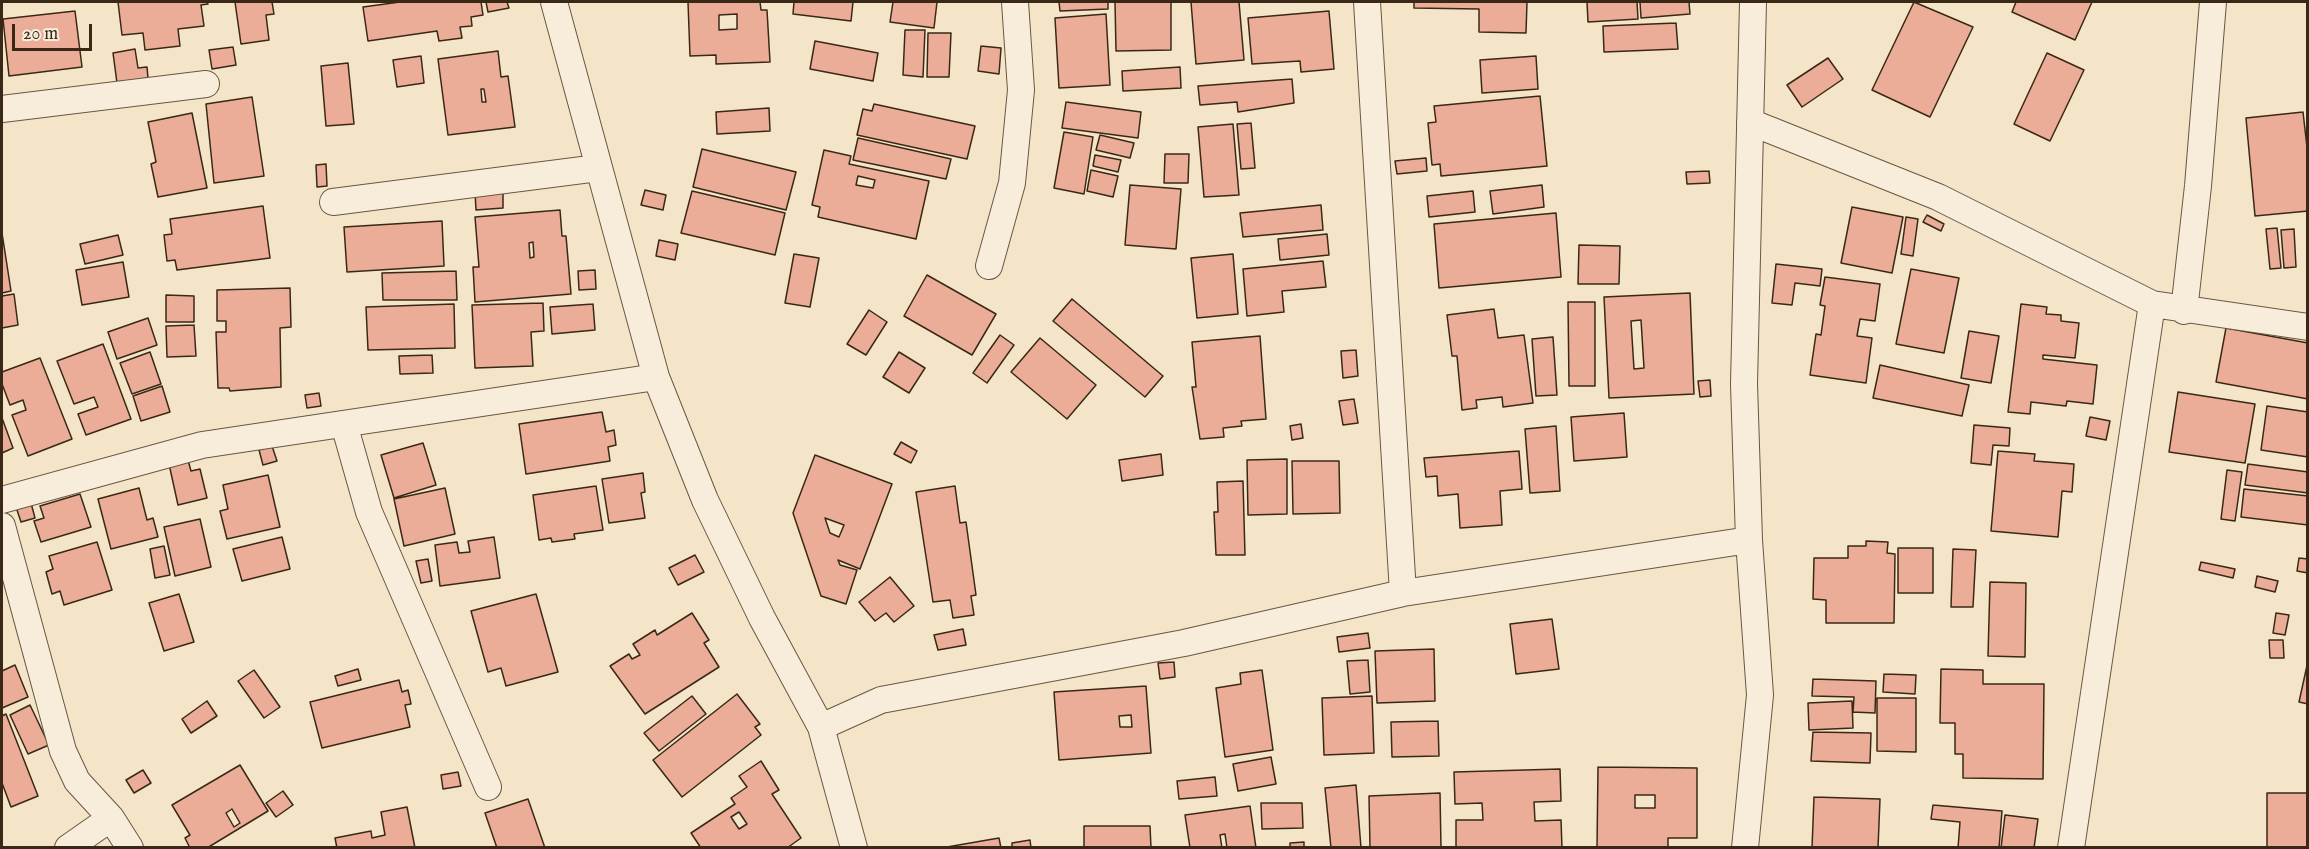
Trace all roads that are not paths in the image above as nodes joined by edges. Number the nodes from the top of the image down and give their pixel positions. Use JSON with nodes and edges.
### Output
{"nodes":[{"id":1,"x":554,"y":2,"type":"edge"},
{"id":2,"x":1015,"y":2,"type":"edge"},
{"id":3,"x":1367,"y":2,"type":"edge"},
{"id":4,"x":1753,"y":2,"type":"edge"},
{"id":5,"x":2213,"y":2,"type":"edge"},
{"id":6,"x":206,"y":84,"type":"dead end"},
{"id":7,"x":2,"y":109,"type":"edge"},
{"id":8,"x":1750,"y":122,"type":"junction"},
{"id":9,"x":598,"y":168,"type":"junction"},
{"id":10,"x":333,"y":202,"type":"dead end"},
{"id":11,"x":989,"y":266,"type":"dead end"},
{"id":12,"x":2152,"y":304,"type":"junction"},
{"id":13,"x":2184,"y":311,"type":"junction"},
{"id":14,"x":2307,"y":327,"type":"edge"},
{"id":15,"x":656,"y":377,"type":"junction"},
{"id":16,"x":345,"y":424,"type":"junction"},
{"id":17,"x":2,"y":500,"type":"edge"},
{"id":18,"x":2,"y":526,"type":"edge"},
{"id":19,"x":1749,"y":540,"type":"junction"},
{"id":20,"x":1403,"y":593,"type":"junction"},
{"id":21,"x":821,"y":726,"type":"junction"},
{"id":22,"x":488,"y":787,"type":"dead end"},
{"id":23,"x":111,"y":818,"type":"junction"},
{"id":24,"x":68,"y":848,"type":"edge"},
{"id":25,"x":130,"y":848,"type":"edge"},
{"id":26,"x":854,"y":848,"type":"edge"},
{"id":27,"x":1745,"y":848,"type":"edge"},
{"id":28,"x":2071,"y":848,"type":"edge"}],
"edges":[{"from":1,"to":9,"type":"street"},
{"from":2,"to":11,"type":"street"},
{"from":3,"to":20,"type":"street"},
{"from":4,"to":8,"type":"street"},
{"from":5,"to":13,"type":"street"},
{"from":6,"to":7,"type":"street"},
{"from":8,"to":12,"type":"street"},
{"from":8,"to":19,"type":"street"},
{"from":9,"to":10,"type":"street"},
{"from":9,"to":15,"type":"street"},
{"from":12,"to":13,"type":"street"},
{"from":12,"to":28,"type":"street"},
{"from":13,"to":14,"type":"street"},
{"from":15,"to":16,"type":"street"},
{"from":15,"to":21,"type":"street"},
{"from":16,"to":17,"type":"street"},
{"from":16,"to":22,"type":"street"},
{"from":18,"to":23,"type":"street"},
{"from":19,"to":20,"type":"street"},
{"from":19,"to":27,"type":"street"},
{"from":20,"to":21,"type":"street"},
{"from":21,"to":26,"type":"street"},
{"from":23,"to":24,"type":"street"},
{"from":23,"to":25,"type":"street"}]}
